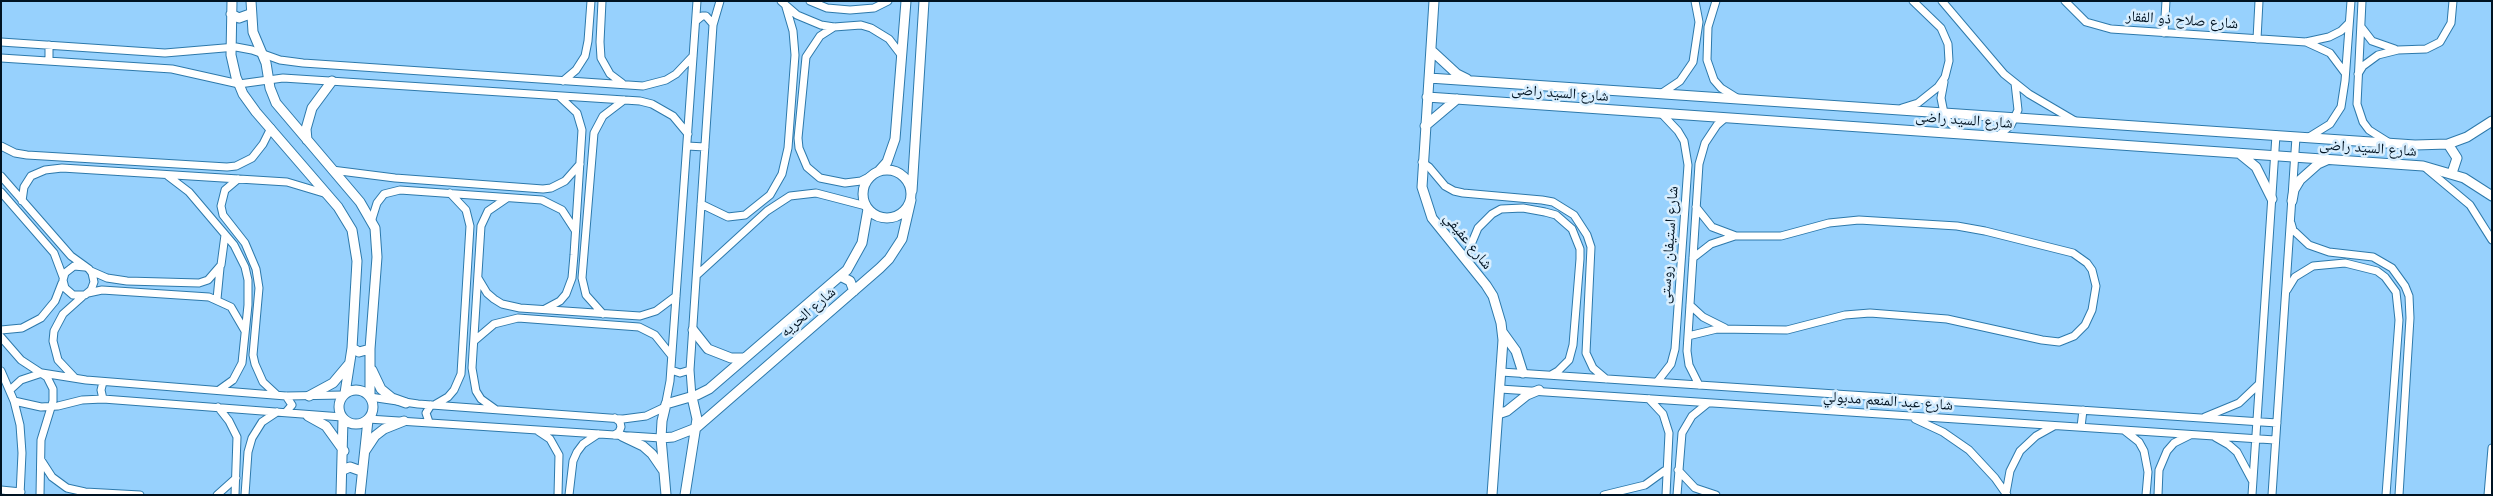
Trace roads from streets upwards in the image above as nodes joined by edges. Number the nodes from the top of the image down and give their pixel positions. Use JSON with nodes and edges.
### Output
{"nodes":[{"id":1,"x":232,"y":1,"type":"edge"},
{"id":2,"x":602,"y":1,"type":"edge"},
{"id":3,"x":697,"y":1,"type":"edge"},
{"id":4,"x":720,"y":1,"type":"edge"},
{"id":5,"x":780,"y":1,"type":"edge"},
{"id":6,"x":810,"y":1,"type":"edge"},
{"id":7,"x":888,"y":1,"type":"edge"},
{"id":8,"x":906,"y":1,"type":"edge"},
{"id":9,"x":924,"y":1,"type":"edge"},
{"id":10,"x":1434,"y":1,"type":"edge"},
{"id":11,"x":1695,"y":1,"type":"edge"},
{"id":12,"x":1716,"y":1,"type":"edge"},
{"id":13,"x":1913,"y":1,"type":"edge"},
{"id":14,"x":1942,"y":1,"type":"edge"},
{"id":15,"x":2066,"y":1,"type":"edge"},
{"id":16,"x":2166,"y":1,"type":"edge"},
{"id":17,"x":2260,"y":1,"type":"edge"},
{"id":18,"x":2350,"y":1,"type":"edge"},
{"id":19,"x":2362,"y":1,"type":"edge"},
{"id":20,"x":2453,"y":1,"type":"edge"},
{"id":21,"x":590,"y":2,"type":"edge"},
{"id":22,"x":251,"y":6,"type":"edge"},
{"id":23,"x":786,"y":7,"type":"junction"},
{"id":24,"x":850,"y":10,"type":"junction"},
{"id":25,"x":231,"y":14,"type":"junction"},
{"id":26,"x":696,"y":21,"type":"junction"},
{"id":27,"x":2349,"y":23,"type":"junction"},
{"id":28,"x":713,"y":25,"type":"junction"},
{"id":29,"x":849,"y":26,"type":"junction"},
{"id":30,"x":2361,"y":26,"type":"junction"},
{"id":31,"x":834,"y":27,"type":"junction"},
{"id":32,"x":2164,"y":33,"type":"junction"},
{"id":33,"x":2257,"y":39,"type":"junction"},
{"id":34,"x":3,"y":41,"type":"edge"},
{"id":35,"x":2306,"y":42,"type":"junction"},
{"id":36,"x":2348,"y":42,"type":"junction"},
{"id":37,"x":2360,"y":43,"type":"junction"},
{"id":38,"x":49,"y":45,"type":"junction"},
{"id":39,"x":230,"y":47,"type":"junction"},
{"id":40,"x":587,"y":48,"type":"junction"},
{"id":41,"x":600,"y":49,"type":"junction"},
{"id":42,"x":1431,"y":50,"type":"junction"},
{"id":43,"x":2398,"y":50,"type":"junction"},
{"id":44,"x":172,"y":53,"type":"junction"},
{"id":45,"x":262,"y":53,"type":"junction"},
{"id":46,"x":795,"y":55,"type":"junction"},
{"id":47,"x":693,"y":56,"type":"junction"},
{"id":48,"x":902,"y":56,"type":"junction"},
{"id":49,"x":806,"y":57,"type":"junction"},
{"id":50,"x":1,"y":58,"type":"edge"},
{"id":51,"x":49,"y":61,"type":"junction"},
{"id":52,"x":303,"y":63,"type":"junction"},
{"id":53,"x":172,"y":69,"type":"junction"},
{"id":54,"x":1945,"y":77,"type":"junction"},
{"id":55,"x":2345,"y":77,"type":"junction"},
{"id":56,"x":1428,"y":78,"type":"junction"},
{"id":57,"x":2357,"y":78,"type":"junction"},
{"id":58,"x":302,"y":79,"type":"junction"},
{"id":59,"x":559,"y":80,"type":"junction"},
{"id":60,"x":269,"y":81,"type":"junction"},
{"id":61,"x":332,"y":81,"type":"junction"},
{"id":62,"x":1469,"y":81,"type":"junction"},
{"id":63,"x":2015,"y":83,"type":"junction"},
{"id":64,"x":239,"y":84,"type":"junction"},
{"id":65,"x":627,"y":85,"type":"junction"},
{"id":66,"x":900,"y":92,"type":"junction"},
{"id":67,"x":918,"y":94,"type":"junction"},
{"id":68,"x":1659,"y":94,"type":"junction"},
{"id":69,"x":556,"y":96,"type":"junction"},
{"id":70,"x":1427,"y":97,"type":"junction"},
{"id":71,"x":1457,"y":99,"type":"junction"},
{"id":72,"x":1739,"y":99,"type":"junction"},
{"id":73,"x":626,"y":100,"type":"junction"},
{"id":74,"x":1894,"y":110,"type":"junction"},
{"id":75,"x":1661,"y":113,"type":"junction"},
{"id":76,"x":1944,"y":113,"type":"junction"},
{"id":77,"x":1725,"y":118,"type":"junction"},
{"id":78,"x":2016,"y":118,"type":"junction"},
{"id":79,"x":2075,"y":121,"type":"junction"},
{"id":80,"x":2492,"y":122,"type":"edge"},
{"id":81,"x":1425,"y":126,"type":"junction"},
{"id":82,"x":271,"y":128,"type":"junction"},
{"id":83,"x":582,"y":130,"type":"junction"},
{"id":84,"x":594,"y":133,"type":"junction"},
{"id":85,"x":688,"y":134,"type":"junction"},
{"id":86,"x":1961,"y":134,"type":"junction"},
{"id":87,"x":2276,"y":135,"type":"junction"},
{"id":88,"x":1998,"y":136,"type":"junction"},
{"id":89,"x":2296,"y":136,"type":"junction"},
{"id":90,"x":303,"y":137,"type":"junction"},
{"id":91,"x":2307,"y":138,"type":"junction"},
{"id":92,"x":2391,"y":144,"type":"junction"},
{"id":93,"x":2448,"y":144,"type":"junction"},
{"id":94,"x":285,"y":145,"type":"junction"},
{"id":95,"x":1,"y":146,"type":"edge"},
{"id":96,"x":687,"y":146,"type":"junction"},
{"id":97,"x":705,"y":147,"type":"junction"},
{"id":98,"x":788,"y":148,"type":"junction"},
{"id":99,"x":799,"y":148,"type":"junction"},
{"id":100,"x":2238,"y":153,"type":"junction"},
{"id":101,"x":2275,"y":155,"type":"junction"},
{"id":102,"x":2294,"y":156,"type":"junction"},
{"id":103,"x":62,"y":157,"type":"junction"},
{"id":104,"x":2329,"y":159,"type":"junction"},
{"id":105,"x":1422,"y":162,"type":"junction"},
{"id":106,"x":580,"y":164,"type":"junction"},
{"id":107,"x":2423,"y":166,"type":"junction"},
{"id":108,"x":62,"y":168,"type":"junction"},
{"id":109,"x":332,"y":170,"type":"junction"},
{"id":110,"x":2452,"y":173,"type":"junction"},
{"id":111,"x":163,"y":174,"type":"junction"},
{"id":112,"x":875,"y":174,"type":"junction"},
{"id":113,"x":1,"y":176,"type":"edge"},
{"id":114,"x":388,"y":177,"type":"junction"},
{"id":115,"x":238,"y":179,"type":"junction"},
{"id":116,"x":828,"y":181,"type":"junction"},
{"id":117,"x":543,"y":189,"type":"junction"},
{"id":118,"x":394,"y":190,"type":"junction"},
{"id":119,"x":1,"y":192,"type":"edge"},
{"id":120,"x":450,"y":193,"type":"junction"},
{"id":121,"x":328,"y":194,"type":"junction"},
{"id":122,"x":824,"y":194,"type":"junction"},
{"id":123,"x":911,"y":196,"type":"junction"},
{"id":124,"x":2492,"y":196,"type":"edge"},
{"id":125,"x":509,"y":197,"type":"junction"},
{"id":126,"x":2272,"y":199,"type":"junction"},
{"id":127,"x":542,"y":200,"type":"junction"},
{"id":128,"x":22,"y":201,"type":"junction"},
{"id":129,"x":2292,"y":201,"type":"junction"},
{"id":130,"x":701,"y":204,"type":"junction"},
{"id":131,"x":761,"y":204,"type":"junction"},
{"id":132,"x":867,"y":207,"type":"junction"},
{"id":133,"x":1696,"y":208,"type":"junction"},
{"id":134,"x":767,"y":211,"type":"junction"},
{"id":135,"x":372,"y":219,"type":"junction"},
{"id":136,"x":2290,"y":221,"type":"junction"},
{"id":137,"x":228,"y":222,"type":"junction"},
{"id":138,"x":470,"y":226,"type":"junction"},
{"id":139,"x":481,"y":226,"type":"junction"},
{"id":140,"x":218,"y":227,"type":"junction"},
{"id":141,"x":575,"y":231,"type":"junction"},
{"id":142,"x":225,"y":235,"type":"junction"},
{"id":143,"x":1736,"y":236,"type":"junction"},
{"id":144,"x":57,"y":239,"type":"junction"},
{"id":145,"x":2492,"y":240,"type":"edge"},
{"id":146,"x":48,"y":246,"type":"junction"},
{"id":147,"x":1693,"y":258,"type":"junction"},
{"id":148,"x":1465,"y":259,"type":"junction"},
{"id":149,"x":221,"y":265,"type":"junction"},
{"id":150,"x":87,"y":268,"type":"junction"},
{"id":151,"x":697,"y":275,"type":"junction"},
{"id":152,"x":840,"y":276,"type":"junction"},
{"id":153,"x":477,"y":277,"type":"junction"},
{"id":154,"x":63,"y":278,"type":"junction"},
{"id":155,"x":572,"y":278,"type":"junction"},
{"id":156,"x":582,"y":278,"type":"junction"},
{"id":157,"x":189,"y":284,"type":"junction"},
{"id":158,"x":854,"y":291,"type":"junction"},
{"id":159,"x":86,"y":294,"type":"junction"},
{"id":160,"x":189,"y":295,"type":"junction"},
{"id":161,"x":2285,"y":295,"type":"junction"},
{"id":162,"x":676,"y":296,"type":"junction"},
{"id":163,"x":217,"y":299,"type":"junction"},
{"id":164,"x":1690,"y":304,"type":"junction"},
{"id":165,"x":511,"y":307,"type":"junction"},
{"id":166,"x":545,"y":309,"type":"junction"},
{"id":167,"x":603,"y":314,"type":"junction"},
{"id":168,"x":640,"y":316,"type":"junction"},
{"id":169,"x":511,"y":318,"type":"junction"},
{"id":170,"x":638,"y":327,"type":"junction"},
{"id":171,"x":1727,"y":329,"type":"junction"},
{"id":172,"x":1,"y":330,"type":"edge"},
{"id":173,"x":693,"y":330,"type":"junction"},
{"id":174,"x":1503,"y":333,"type":"junction"},
{"id":175,"x":246,"y":334,"type":"junction"},
{"id":176,"x":1688,"y":336,"type":"junction"},
{"id":177,"x":1,"y":337,"type":"edge"},
{"id":178,"x":473,"y":341,"type":"junction"},
{"id":179,"x":352,"y":348,"type":"junction"},
{"id":180,"x":370,"y":348,"type":"junction"},
{"id":181,"x":244,"y":354,"type":"junction"},
{"id":182,"x":254,"y":355,"type":"junction"},
{"id":183,"x":672,"y":356,"type":"junction"},
{"id":184,"x":743,"y":358,"type":"junction"},
{"id":185,"x":350,"y":362,"type":"junction"},
{"id":186,"x":370,"y":363,"type":"junction"},
{"id":187,"x":671,"y":370,"type":"junction"},
{"id":188,"x":690,"y":370,"type":"junction"},
{"id":189,"x":1,"y":371,"type":"edge"},
{"id":190,"x":1501,"y":372,"type":"junction"},
{"id":191,"x":42,"y":373,"type":"junction"},
{"id":192,"x":461,"y":374,"type":"junction"},
{"id":193,"x":1523,"y":374,"type":"junction"},
{"id":194,"x":472,"y":375,"type":"junction"},
{"id":195,"x":1551,"y":375,"type":"junction"},
{"id":196,"x":77,"y":379,"type":"junction"},
{"id":197,"x":1606,"y":379,"type":"junction"},
{"id":198,"x":104,"y":382,"type":"junction"},
{"id":199,"x":1657,"y":382,"type":"junction"},
{"id":200,"x":2259,"y":384,"type":"junction"},
{"id":201,"x":1699,"y":385,"type":"junction"},
{"id":202,"x":1500,"y":389,"type":"junction"},
{"id":203,"x":10,"y":390,"type":"junction"},
{"id":204,"x":217,"y":390,"type":"junction"},
{"id":205,"x":1539,"y":390,"type":"junction"},
{"id":206,"x":344,"y":394,"type":"junction"},
{"id":207,"x":1837,"y":394,"type":"junction"},
{"id":208,"x":277,"y":395,"type":"junction"},
{"id":209,"x":286,"y":396,"type":"junction"},
{"id":210,"x":309,"y":396,"type":"junction"},
{"id":211,"x":370,"y":397,"type":"junction"},
{"id":212,"x":692,"y":397,"type":"junction"},
{"id":213,"x":1649,"y":399,"type":"junction"},
{"id":214,"x":103,"y":400,"type":"junction"},
{"id":215,"x":14,"y":401,"type":"junction"},
{"id":216,"x":406,"y":403,"type":"junction"},
{"id":217,"x":1708,"y":403,"type":"junction"},
{"id":218,"x":432,"y":405,"type":"junction"},
{"id":219,"x":50,"y":407,"type":"junction"},
{"id":220,"x":218,"y":407,"type":"junction"},
{"id":221,"x":665,"y":407,"type":"junction"},
{"id":222,"x":495,"y":409,"type":"junction"},
{"id":223,"x":2083,"y":410,"type":"junction"},
{"id":224,"x":1836,"y":411,"type":"junction"},
{"id":225,"x":277,"y":412,"type":"junction"},
{"id":226,"x":286,"y":412,"type":"junction"},
{"id":227,"x":1498,"y":414,"type":"junction"},
{"id":228,"x":308,"y":416,"type":"junction"},
{"id":229,"x":1905,"y":416,"type":"junction"},
{"id":230,"x":343,"y":418,"type":"junction"},
{"id":231,"x":615,"y":418,"type":"junction"},
{"id":232,"x":2203,"y":418,"type":"junction"},
{"id":233,"x":368,"y":419,"type":"junction"},
{"id":234,"x":404,"y":421,"type":"junction"},
{"id":235,"x":2257,"y":421,"type":"junction"},
{"id":236,"x":429,"y":422,"type":"junction"},
{"id":237,"x":2277,"y":422,"type":"junction"},
{"id":238,"x":2056,"y":425,"type":"junction"},
{"id":239,"x":2081,"y":427,"type":"junction"},
{"id":240,"x":696,"y":428,"type":"junction"},
{"id":241,"x":535,"y":429,"type":"junction"},
{"id":242,"x":2122,"y":430,"type":"junction"},
{"id":243,"x":599,"y":434,"type":"junction"},
{"id":244,"x":2192,"y":434,"type":"junction"},
{"id":245,"x":618,"y":436,"type":"junction"},
{"id":246,"x":2210,"y":436,"type":"junction"},
{"id":247,"x":661,"y":438,"type":"junction"},
{"id":248,"x":2256,"y":438,"type":"junction"},
{"id":249,"x":2276,"y":440,"type":"junction"},
{"id":250,"x":238,"y":444,"type":"junction"},
{"id":251,"x":249,"y":445,"type":"junction"},
{"id":252,"x":2492,"y":448,"type":"edge"},
{"id":253,"x":344,"y":452,"type":"junction"},
{"id":254,"x":363,"y":454,"type":"junction"},
{"id":255,"x":41,"y":460,"type":"junction"},
{"id":256,"x":1668,"y":469,"type":"junction"},
{"id":257,"x":343,"y":470,"type":"junction"},
{"id":258,"x":1678,"y":470,"type":"junction"},
{"id":259,"x":361,"y":471,"type":"junction"},
{"id":260,"x":665,"y":474,"type":"junction"},
{"id":261,"x":236,"y":478,"type":"junction"},
{"id":262,"x":361,"y":481,"type":"junction"},
{"id":263,"x":2253,"y":482,"type":"junction"},
{"id":264,"x":559,"y":486,"type":"junction"},
{"id":265,"x":1,"y":490,"type":"edge"},
{"id":266,"x":569,"y":491,"type":"edge"},
{"id":267,"x":1624,"y":492,"type":"junction"},
{"id":268,"x":20,"y":493,"type":"edge"},
{"id":269,"x":2272,"y":493,"type":"edge"},
{"id":270,"x":104,"y":494,"type":"edge"},
{"id":271,"x":2006,"y":494,"type":"edge"},
{"id":272,"x":40,"y":495,"type":"edge"},
{"id":273,"x":140,"y":495,"type":"edge"},
{"id":274,"x":217,"y":495,"type":"edge"},
{"id":275,"x":235,"y":495,"type":"edge"},
{"id":276,"x":245,"y":495,"type":"edge"},
{"id":277,"x":341,"y":495,"type":"edge"},
{"id":278,"x":360,"y":495,"type":"edge"},
{"id":279,"x":366,"y":495,"type":"edge"},
{"id":280,"x":558,"y":495,"type":"edge"},
{"id":281,"x":666,"y":495,"type":"edge"},
{"id":282,"x":684,"y":495,"type":"edge"},
{"id":283,"x":1492,"y":495,"type":"edge"},
{"id":284,"x":1604,"y":495,"type":"edge"},
{"id":285,"x":1636,"y":495,"type":"edge"},
{"id":286,"x":1666,"y":495,"type":"edge"},
{"id":287,"x":1676,"y":495,"type":"edge"},
{"id":288,"x":1716,"y":495,"type":"edge"},
{"id":289,"x":2146,"y":495,"type":"edge"},
{"id":290,"x":2158,"y":495,"type":"edge"},
{"id":291,"x":2252,"y":495,"type":"edge"},
{"id":292,"x":2386,"y":495,"type":"edge"},
{"id":293,"x":2398,"y":495,"type":"edge"},
{"id":294,"x":2488,"y":495,"type":"edge"}],
"edges":[{"from":1,"to":25,"type":"street"},
{"from":2,"to":41,"type":"street"},
{"from":3,"to":26,"type":"street"},
{"from":4,"to":28,"type":"street"},
{"from":5,"to":23,"type":"street"},
{"from":6,"to":24,"type":"street"},
{"from":7,"to":24,"type":"street"},
{"from":8,"to":48,"type":"street"},
{"from":9,"to":67,"type":"street","name":"شارع الحريه"},
{"from":10,"to":42,"type":"street","name":"شارع عفيفي"},
{"from":11,"to":68,"type":"street"},
{"from":12,"to":72,"type":"street"},
{"from":13,"to":54,"type":"street"},
{"from":14,"to":63,"type":"street"},
{"from":15,"to":32,"type":"street","name":"شارع صلاح ذو الفقار"},
{"from":16,"to":32,"type":"street"},
{"from":17,"to":33,"type":"street"},
{"from":18,"to":27,"type":"street"},
{"from":19,"to":30,"type":"street"},
{"from":20,"to":43,"type":"street"},
{"from":21,"to":40,"type":"street"},
{"from":22,"to":25,"type":"street"},
{"from":22,"to":45,"type":"street"},
{"from":23,"to":31,"type":"street"},
{"from":23,"to":46,"type":"street"},
{"from":24,"to":29,"type":"street"},
{"from":25,"to":39,"type":"street"},
{"from":26,"to":28,"type":"street"},
{"from":26,"to":47,"type":"street"},
{"from":27,"to":35,"type":"street","name":"شارع صلاح ذو الفقار"},
{"from":27,"to":36,"type":"street"},
{"from":28,"to":97,"type":"street"},
{"from":29,"to":31,"type":"street"},
{"from":29,"to":48,"type":"street"},
{"from":30,"to":37,"type":"street"},
{"from":30,"to":43,"type":"street"},
{"from":31,"to":49,"type":"street"},
{"from":32,"to":33,"type":"street","name":"شارع صلاح ذو الفقار"},
{"from":33,"to":35,"type":"street","name":"شارع صلاح ذو الفقار"},
{"from":34,"to":38,"type":"street"},
{"from":35,"to":55,"type":"street","name":"شارع صلاح ذو الفقار"},
{"from":36,"to":37,"type":"street"},
{"from":36,"to":55,"type":"street"},
{"from":37,"to":57,"type":"street"},
{"from":38,"to":44,"type":"street"},
{"from":38,"to":51,"type":"street"},
{"from":39,"to":44,"type":"street"},
{"from":39,"to":45,"type":"street"},
{"from":39,"to":64,"type":"street"},
{"from":40,"to":41,"type":"street"},
{"from":40,"to":59,"type":"street"},
{"from":41,"to":65,"type":"street"},
{"from":42,"to":56,"type":"street","name":"شارع عفيفي"},
{"from":42,"to":62,"type":"street"},
{"from":43,"to":57,"type":"street"},
{"from":44,"to":53,"type":"street"},
{"from":45,"to":52,"type":"street"},
{"from":45,"to":60,"type":"street"},
{"from":46,"to":49,"type":"street"},
{"from":46,"to":98,"type":"street"},
{"from":47,"to":65,"type":"street"},
{"from":47,"to":85,"type":"street"},
{"from":48,"to":66,"type":"street"},
{"from":49,"to":99,"type":"street"},
{"from":50,"to":51,"type":"street"},
{"from":51,"to":53,"type":"street"},
{"from":52,"to":58,"type":"street"},
{"from":52,"to":59,"type":"street"},
{"from":53,"to":64,"type":"street"},
{"from":54,"to":74,"type":"street"},
{"from":54,"to":76,"type":"street"},
{"from":55,"to":57,"type":"street"},
{"from":55,"to":91,"type":"street"},
{"from":56,"to":62,"type":"street","name":"شارع السيد راضى"},
{"from":56,"to":70,"type":"street","name":"شارع عفيفي"},
{"from":57,"to":92,"type":"street"},
{"from":58,"to":60,"type":"street"},
{"from":58,"to":61,"type":"street"},
{"from":59,"to":65,"type":"street"},
{"from":59,"to":69,"type":"street"},
{"from":60,"to":64,"type":"street"},
{"from":60,"to":90,"type":"street"},
{"from":61,"to":69,"type":"street"},
{"from":61,"to":90,"type":"street"},
{"from":62,"to":68,"type":"street","name":"شارع السيد راضى"},
{"from":63,"to":78,"type":"street"},
{"from":63,"to":79,"type":"street"},
{"from":64,"to":82,"type":"street"},
{"from":65,"to":73,"type":"street"},
{"from":66,"to":67,"type":"street"},
{"from":66,"to":112,"type":"street"},
{"from":67,"to":123,"type":"street","name":"شارع الحريه"},
{"from":68,"to":72,"type":"street","name":"شارع السيد راضى"},
{"from":69,"to":73,"type":"street"},
{"from":69,"to":83,"type":"street"},
{"from":70,"to":71,"type":"street","name":"شارع السيد راضى"},
{"from":70,"to":81,"type":"street","name":"شارع عفيفي"},
{"from":71,"to":75,"type":"street","name":"شارع السيد راضى"},
{"from":71,"to":81,"type":"street"},
{"from":72,"to":74,"type":"street","name":"شارع السيد راضى"},
{"from":73,"to":84,"type":"street"},
{"from":73,"to":85,"type":"street"},
{"from":74,"to":76,"type":"street","name":"شارع السيد راضى"},
{"from":75,"to":77,"type":"street","name":"شارع السيد راضى"},
{"from":75,"to":199,"type":"street","name":"شارع استيفان روستى"},
{"from":76,"to":78,"type":"street","name":"شارع السيد راضى"},
{"from":76,"to":86,"type":"street"},
{"from":77,"to":86,"type":"street","name":"شارع السيد راضى"},
{"from":77,"to":133,"type":"street","name":"شارع استيفان روستى"},
{"from":78,"to":79,"type":"street","name":"شارع السيد راضى"},
{"from":78,"to":88,"type":"street"},
{"from":79,"to":87,"type":"street","name":"شارع السيد راضى"},
{"from":80,"to":93,"type":"street","name":"شارع السيد راضى"},
{"from":81,"to":105,"type":"street","name":"شارع عفيفي"},
{"from":82,"to":94,"type":"street"},
{"from":82,"to":103,"type":"street"},
{"from":83,"to":84,"type":"street"},
{"from":83,"to":106,"type":"street"},
{"from":84,"to":156,"type":"street"},
{"from":85,"to":96,"type":"street"},
{"from":86,"to":88,"type":"street","name":"شارع السيد راضى"},
{"from":87,"to":89,"type":"street","name":"شارع السيد راضى"},
{"from":87,"to":101,"type":"street"},
{"from":88,"to":100,"type":"street","name":"شارع السيد راضى"},
{"from":89,"to":91,"type":"street","name":"شارع السيد راضى"},
{"from":89,"to":102,"type":"street"},
{"from":90,"to":94,"type":"street"},
{"from":90,"to":109,"type":"street"},
{"from":91,"to":92,"type":"street","name":"شارع السيد راضى"},
{"from":92,"to":93,"type":"street","name":"شارع السيد راضى"},
{"from":93,"to":110,"type":"street"},
{"from":94,"to":121,"type":"street"},
{"from":95,"to":103,"type":"street"},
{"from":96,"to":97,"type":"street"},
{"from":96,"to":162,"type":"street"},
{"from":97,"to":130,"type":"street"},
{"from":98,"to":99,"type":"street"},
{"from":98,"to":131,"type":"street"},
{"from":99,"to":116,"type":"street"},
{"from":100,"to":101,"type":"street","name":"شارع السيد راضى"},
{"from":100,"to":126,"type":"street"},
{"from":101,"to":102,"type":"street","name":"شارع السيد راضى"},
{"from":101,"to":126,"type":"street"},
{"from":102,"to":104,"type":"street","name":"شارع السيد راضى"},
{"from":102,"to":129,"type":"street"},
{"from":103,"to":108,"type":"street"},
{"from":104,"to":107,"type":"street","name":"شارع السيد راضى"},
{"from":104,"to":129,"type":"street"},
{"from":105,"to":148,"type":"street","name":"شارع عفيفي"},
{"from":105,"to":197,"type":"street"},
{"from":106,"to":117,"type":"street"},
{"from":106,"to":141,"type":"street"},
{"from":107,"to":110,"type":"street","name":"شارع السيد راضى"},
{"from":107,"to":145,"type":"street"},
{"from":108,"to":111,"type":"street"},
{"from":108,"to":128,"type":"street"},
{"from":109,"to":114,"type":"street"},
{"from":109,"to":135,"type":"street"},
{"from":110,"to":124,"type":"street","name":"شارع السيد راضى"},
{"from":111,"to":115,"type":"street"},
{"from":111,"to":140,"type":"street"},
{"from":112,"to":116,"type":"street"},
{"from":112,"to":123,"type":"street"},
{"from":112,"to":132,"type":"street"},
{"from":113,"to":128,"type":"street"},
{"from":114,"to":117,"type":"street"},
{"from":114,"to":118,"type":"street"},
{"from":115,"to":121,"type":"street"},
{"from":115,"to":137,"type":"street"},
{"from":116,"to":122,"type":"street"},
{"from":117,"to":127,"type":"street"},
{"from":118,"to":120,"type":"street"},
{"from":118,"to":135,"type":"street"},
{"from":119,"to":146,"type":"street"},
{"from":120,"to":125,"type":"street"},
{"from":120,"to":138,"type":"street"},
{"from":121,"to":179,"type":"street"},
{"from":122,"to":132,"type":"street"},
{"from":122,"to":134,"type":"street"},
{"from":123,"to":132,"type":"street"},
{"from":123,"to":158,"type":"street","name":"شارع الحريه"},
{"from":125,"to":127,"type":"street"},
{"from":125,"to":139,"type":"street"},
{"from":126,"to":200,"type":"street"},
{"from":127,"to":141,"type":"street"},
{"from":128,"to":144,"type":"street"},
{"from":129,"to":136,"type":"street"},
{"from":130,"to":131,"type":"street"},
{"from":130,"to":151,"type":"street"},
{"from":131,"to":134,"type":"street"},
{"from":132,"to":152,"type":"street","name":"شارع الحريه"},
{"from":133,"to":143,"type":"street"},
{"from":133,"to":147,"type":"street","name":"شارع استيفان روستى"},
{"from":134,"to":151,"type":"street"},
{"from":135,"to":180,"type":"street"},
{"from":136,"to":161,"type":"street"},
{"from":136,"to":293,"type":"street"},
{"from":137,"to":140,"type":"street"},
{"from":137,"to":182,"type":"street"},
{"from":138,"to":139,"type":"street"},
{"from":138,"to":192,"type":"street"},
{"from":139,"to":153,"type":"street"},
{"from":140,"to":142,"type":"street"},
{"from":141,"to":155,"type":"street"},
{"from":142,"to":149,"type":"street"},
{"from":142,"to":175,"type":"street"},
{"from":143,"to":147,"type":"street"},
{"from":143,"to":171,"type":"street"},
{"from":144,"to":146,"type":"street"},
{"from":144,"to":150,"type":"street"},
{"from":146,"to":154,"type":"street"},
{"from":147,"to":164,"type":"street","name":"شارع استيفان روستى"},
{"from":148,"to":174,"type":"street","name":"شارع عفيفي"},
{"from":148,"to":195,"type":"street"},
{"from":149,"to":157,"type":"street"},
{"from":149,"to":163,"type":"street"},
{"from":150,"to":154,"type":"street"},
{"from":150,"to":157,"type":"street"},
{"from":150,"to":159,"type":"street"},
{"from":151,"to":173,"type":"street"},
{"from":152,"to":158,"type":"street"},
{"from":152,"to":184,"type":"street","name":"شارع الحريه"},
{"from":153,"to":165,"type":"street"},
{"from":153,"to":178,"type":"street"},
{"from":154,"to":159,"type":"street"},
{"from":154,"to":172,"type":"street"},
{"from":155,"to":156,"type":"street"},
{"from":155,"to":166,"type":"street"},
{"from":156,"to":167,"type":"street"},
{"from":157,"to":160,"type":"street"},
{"from":158,"to":240,"type":"street","name":"شارع الحريه"},
{"from":159,"to":160,"type":"street"},
{"from":159,"to":196,"type":"street"},
{"from":160,"to":163,"type":"street"},
{"from":161,"to":237,"type":"street"},
{"from":161,"to":292,"type":"street"},
{"from":162,"to":168,"type":"street"},
{"from":162,"to":183,"type":"street"},
{"from":163,"to":175,"type":"street"},
{"from":164,"to":171,"type":"street"},
{"from":164,"to":176,"type":"street","name":"شارع استيفان روستى"},
{"from":165,"to":166,"type":"street"},
{"from":165,"to":169,"type":"street"},
{"from":166,"to":167,"type":"street"},
{"from":167,"to":168,"type":"street"},
{"from":168,"to":170,"type":"street"},
{"from":169,"to":170,"type":"street"},
{"from":169,"to":178,"type":"street"},
{"from":170,"to":183,"type":"street"},
{"from":171,"to":176,"type":"street"},
{"from":173,"to":184,"type":"street"},
{"from":173,"to":188,"type":"street"},
{"from":174,"to":190,"type":"street","name":"شارع عفيفي"},
{"from":174,"to":193,"type":"street"},
{"from":175,"to":181,"type":"street"},
{"from":176,"to":201,"type":"street","name":"شارع استيفان روستى"},
{"from":177,"to":191,"type":"street"},
{"from":178,"to":194,"type":"street"},
{"from":179,"to":180,"type":"street"},
{"from":179,"to":185,"type":"street"},
{"from":180,"to":186,"type":"street"},
{"from":181,"to":182,"type":"street"},
{"from":181,"to":204,"type":"street"},
{"from":182,"to":208,"type":"street"},
{"from":183,"to":187,"type":"street"},
{"from":184,"to":212,"type":"street","name":"شارع الحريه"},
{"from":185,"to":206,"type":"street"},
{"from":185,"to":210,"type":"street"},
{"from":186,"to":211,"type":"street"},
{"from":186,"to":216,"type":"street"},
{"from":187,"to":188,"type":"street"},
{"from":187,"to":221,"type":"street"},
{"from":188,"to":212,"type":"street"},
{"from":189,"to":203,"type":"street"},
{"from":190,"to":193,"type":"street","name":"شارع عبد المنعم مدبولي"},
{"from":190,"to":202,"type":"street","name":"شارع عفيفي"},
{"from":191,"to":196,"type":"street"},
{"from":191,"to":203,"type":"street"},
{"from":191,"to":219,"type":"street"},
{"from":192,"to":194,"type":"street"},
{"from":192,"to":218,"type":"street"},
{"from":193,"to":195,"type":"street","name":"شارع عبد المنعم مدبولي"},
{"from":194,"to":222,"type":"street"},
{"from":195,"to":197,"type":"street","name":"شارع عبد المنعم مدبولي"},
{"from":196,"to":198,"type":"street"},
{"from":197,"to":199,"type":"street","name":"شارع عبد المنعم مدبولي"},
{"from":198,"to":204,"type":"street"},
{"from":198,"to":214,"type":"street"},
{"from":199,"to":201,"type":"street","name":"شارع عبد المنعم مدبولي"},
{"from":200,"to":232,"type":"street"},
{"from":200,"to":235,"type":"street"},
{"from":201,"to":207,"type":"street","name":"شارع عبد المنعم مدبولي"},
{"from":202,"to":205,"type":"street","name":"شارع عبد المنعم مدبولي"},
{"from":202,"to":227,"type":"street","name":"شارع عفيفي"},
{"from":203,"to":215,"type":"street"},
{"from":204,"to":208,"type":"street"},
{"from":205,"to":213,"type":"street","name":"شارع عبد المنعم مدبولي"},
{"from":205,"to":227,"type":"street"},
{"from":206,"to":210,"type":"street"},
{"from":206,"to":211,"type":"street"},
{"from":206,"to":230,"type":"street"},
{"from":207,"to":223,"type":"street","name":"شارع عبد المنعم مدبولي"},
{"from":207,"to":224,"type":"street"},
{"from":208,"to":209,"type":"street"},
{"from":209,"to":210,"type":"street"},
{"from":209,"to":226,"type":"street"},
{"from":211,"to":216,"type":"street"},
{"from":211,"to":233,"type":"street"},
{"from":212,"to":221,"type":"street","name":"شارع الحريه"},
{"from":212,"to":240,"type":"street"},
{"from":213,"to":217,"type":"street","name":"شارع عبد المنعم مدبولي"},
{"from":213,"to":256,"type":"street"},
{"from":214,"to":219,"type":"street"},
{"from":214,"to":220,"type":"street"},
{"from":215,"to":219,"type":"street"},
{"from":215,"to":268,"type":"street"},
{"from":216,"to":218,"type":"street"},
{"from":217,"to":224,"type":"street","name":"شارع عبد المنعم مدبولي"},
{"from":217,"to":258,"type":"street"},
{"from":218,"to":222,"type":"street"},
{"from":218,"to":236,"type":"street"},
{"from":219,"to":255,"type":"street"},
{"from":220,"to":225,"type":"street"},
{"from":220,"to":250,"type":"street"},
{"from":221,"to":231,"type":"street"},
{"from":221,"to":247,"type":"street"},
{"from":222,"to":231,"type":"street"},
{"from":223,"to":232,"type":"street","name":"شارع عبد المنعم مدبولي"},
{"from":223,"to":239,"type":"street"},
{"from":224,"to":229,"type":"street","name":"شارع عبد المنعم مدبولي"},
{"from":225,"to":226,"type":"street"},
{"from":225,"to":251,"type":"street"},
{"from":226,"to":228,"type":"street"},
{"from":227,"to":283,"type":"street","name":"شارع عفيفي"},
{"from":228,"to":230,"type":"street"},
{"from":228,"to":253,"type":"street"},
{"from":229,"to":238,"type":"street","name":"شارع عبد المنعم مدبولي"},
{"from":229,"to":271,"type":"street"},
{"from":230,"to":233,"type":"street"},
{"from":230,"to":253,"type":"street"},
{"from":231,"to":245,"type":"street"},
{"from":232,"to":235,"type":"street","name":"شارع عبد المنعم مدبولي"},
{"from":233,"to":234,"type":"street"},
{"from":233,"to":254,"type":"street"},
{"from":234,"to":236,"type":"street"},
{"from":234,"to":254,"type":"street"},
{"from":235,"to":237,"type":"street","name":"شارع عبد المنعم مدبولي"},
{"from":235,"to":248,"type":"street"},
{"from":236,"to":241,"type":"street"},
{"from":237,"to":249,"type":"street"},
{"from":238,"to":239,"type":"street","name":"شارع عبد المنعم مدبولي"},
{"from":238,"to":271,"type":"street"},
{"from":239,"to":242,"type":"street","name":"شارع عبد المنعم مدبولي"},
{"from":240,"to":247,"type":"street","name":"شارع الحريه"},
{"from":240,"to":282,"type":"street"},
{"from":241,"to":243,"type":"street"},
{"from":241,"to":264,"type":"street"},
{"from":242,"to":244,"type":"street","name":"شارع عبد المنعم مدبولي"},
{"from":242,"to":289,"type":"street"},
{"from":243,"to":245,"type":"street"},
{"from":243,"to":266,"type":"street"},
{"from":244,"to":246,"type":"street","name":"شارع عبد المنعم مدبولي"},
{"from":244,"to":290,"type":"street"},
{"from":245,"to":247,"type":"street"},
{"from":245,"to":260,"type":"street"},
{"from":246,"to":248,"type":"street","name":"شارع عبد المنعم مدبولي"},
{"from":246,"to":263,"type":"street"},
{"from":247,"to":260,"type":"street"},
{"from":248,"to":249,"type":"street","name":"شارع عبد المنعم مدبولي"},
{"from":248,"to":263,"type":"street"},
{"from":249,"to":269,"type":"street"},
{"from":250,"to":251,"type":"street"},
{"from":250,"to":261,"type":"street"},
{"from":251,"to":276,"type":"street"},
{"from":252,"to":294,"type":"street"},
{"from":253,"to":257,"type":"street"},
{"from":254,"to":259,"type":"street"},
{"from":255,"to":270,"type":"street"},
{"from":255,"to":272,"type":"street"},
{"from":256,"to":267,"type":"street"},
{"from":256,"to":286,"type":"street"},
{"from":257,"to":259,"type":"street"},
{"from":257,"to":277,"type":"street"},
{"from":258,"to":287,"type":"street"},
{"from":258,"to":288,"type":"street"},
{"from":259,"to":262,"type":"street"},
{"from":260,"to":281,"type":"street"},
{"from":261,"to":274,"type":"street"},
{"from":261,"to":275,"type":"street"},
{"from":262,"to":278,"type":"street"},
{"from":262,"to":279,"type":"street"},
{"from":263,"to":291,"type":"street"},
{"from":264,"to":266,"type":"street"},
{"from":264,"to":280,"type":"street"},
{"from":265,"to":268,"type":"street"},
{"from":267,"to":284,"type":"street"},
{"from":267,"to":285,"type":"street"},
{"from":270,"to":273,"type":"street"}]}
